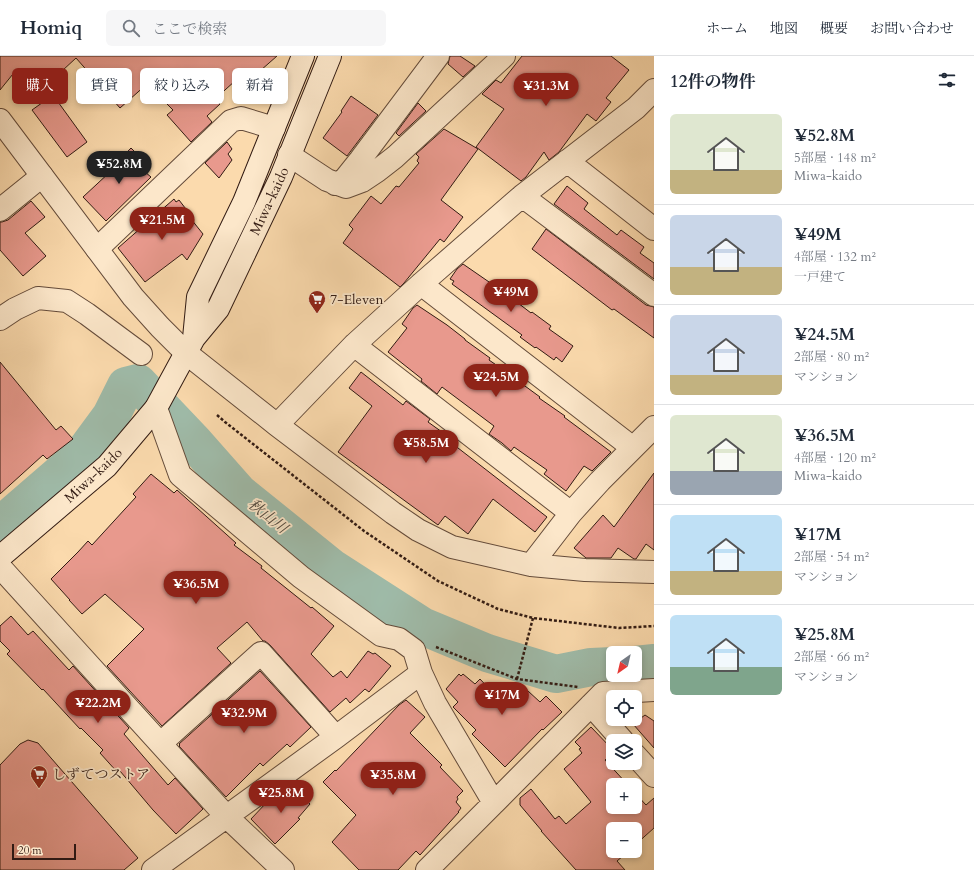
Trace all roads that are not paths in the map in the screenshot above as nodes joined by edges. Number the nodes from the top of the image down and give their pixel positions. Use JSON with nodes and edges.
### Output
{"nodes":[{"id":1,"x":303,"y":56,"type":"edge"},
{"id":2,"x":330,"y":56,"type":"edge"},
{"id":3,"x":438,"y":56,"type":"edge"},
{"id":4,"x":504,"y":56,"type":"edge"},
{"id":5,"x":654,"y":90,"type":"edge"},
{"id":6,"x":0,"y":120,"type":"edge"},
{"id":7,"x":274,"y":128,"type":"junction"},
{"id":8,"x":289,"y":155,"type":"junction"},
{"id":9,"x":567,"y":161,"type":"junction"},
{"id":10,"x":42,"y":176,"type":"junction"},
{"id":11,"x":335,"y":184,"type":"junction"},
{"id":12,"x":522,"y":196,"type":"junction"},
{"id":13,"x":0,"y":210,"type":"edge"},
{"id":14,"x":654,"y":229,"type":"edge"},
{"id":15,"x":97,"y":249,"type":"junction"},
{"id":16,"x":421,"y":284,"type":"junction"},
{"id":17,"x":654,"y":295,"type":"edge"},
{"id":18,"x":0,"y":319,"type":"edge"},
{"id":19,"x":354,"y":345,"type":"junction"},
{"id":20,"x":190,"y":346,"type":"junction"},
{"id":21,"x":141,"y":354,"type":"dead end"},
{"id":22,"x":156,"y":408,"type":"junction"},
{"id":23,"x":277,"y":425,"type":"junction"},
{"id":24,"x":654,"y":427,"type":"edge"},
{"id":25,"x":633,"y":448,"type":"junction"},
{"id":26,"x":572,"y":513,"type":"junction"},
{"id":27,"x":0,"y":557,"type":"edge"},
{"id":28,"x":531,"y":564,"type":"junction"},
{"id":29,"x":0,"y":567,"type":"edge"},
{"id":30,"x":654,"y":572,"type":"edge"},
{"id":31,"x":421,"y":673,"type":"junction"},
{"id":32,"x":654,"y":690,"type":"edge"},
{"id":33,"x":597,"y":699,"type":"junction"},
{"id":34,"x":619,"y":734,"type":"edge"},
{"id":35,"x":336,"y":737,"type":"junction"},
{"id":36,"x":160,"y":744,"type":"junction"},
{"id":37,"x":642,"y":763,"type":"edge"},
{"id":38,"x":654,"y":776,"type":"edge"},
{"id":39,"x":494,"y":804,"type":"junction"},
{"id":40,"x":226,"y":816,"type":"junction"},
{"id":41,"x":153,"y":870,"type":"edge"},
{"id":42,"x":283,"y":870,"type":"edge"},
{"id":43,"x":427,"y":870,"type":"edge"}],
"edges":[{"from":1,"to":7,"type":"street","name":"Miwa-kaido"},
{"from":2,"to":8,"type":"street","name":"Miwa-kaido"},
{"from":3,"to":11,"type":"street"},
{"from":4,"to":11,"type":"street"},
{"from":5,"to":9,"type":"street"},
{"from":6,"to":10,"type":"street"},
{"from":7,"to":15,"type":"street"},
{"from":7,"to":20,"type":"street","name":"Miwa-kaido"},
{"from":8,"to":11,"type":"street"},
{"from":8,"to":20,"type":"street","name":"Miwa-kaido"},
{"from":9,"to":12,"type":"street"},
{"from":9,"to":14,"type":"street"},
{"from":10,"to":13,"type":"street"},
{"from":10,"to":15,"type":"street"},
{"from":12,"to":16,"type":"street"},
{"from":12,"to":17,"type":"street"},
{"from":15,"to":20,"type":"street"},
{"from":16,"to":19,"type":"street"},
{"from":16,"to":25,"type":"street"},
{"from":18,"to":21,"type":"street"},
{"from":19,"to":23,"type":"street"},
{"from":19,"to":26,"type":"street"},
{"from":20,"to":22,"type":"street","name":"Miwa-kaido"},
{"from":20,"to":23,"type":"street"},
{"from":22,"to":27,"type":"street","name":"Miwa-kaido"},
{"from":22,"to":31,"type":"street"},
{"from":23,"to":28,"type":"street"},
{"from":24,"to":25,"type":"street"},
{"from":25,"to":26,"type":"street"},
{"from":26,"to":28,"type":"street"},
{"from":28,"to":30,"type":"street"},
{"from":29,"to":36,"type":"street"},
{"from":31,"to":35,"type":"street"},
{"from":31,"to":39,"type":"street"},
{"from":32,"to":33,"type":"street"},
{"from":33,"to":34,"type":"street"},
{"from":33,"to":39,"type":"street"},
{"from":35,"to":36,"type":"street"},
{"from":35,"to":40,"type":"street"},
{"from":36,"to":40,"type":"street"},
{"from":37,"to":38,"type":"street"},
{"from":39,"to":43,"type":"street"},
{"from":40,"to":41,"type":"street"},
{"from":40,"to":42,"type":"street"}]}
